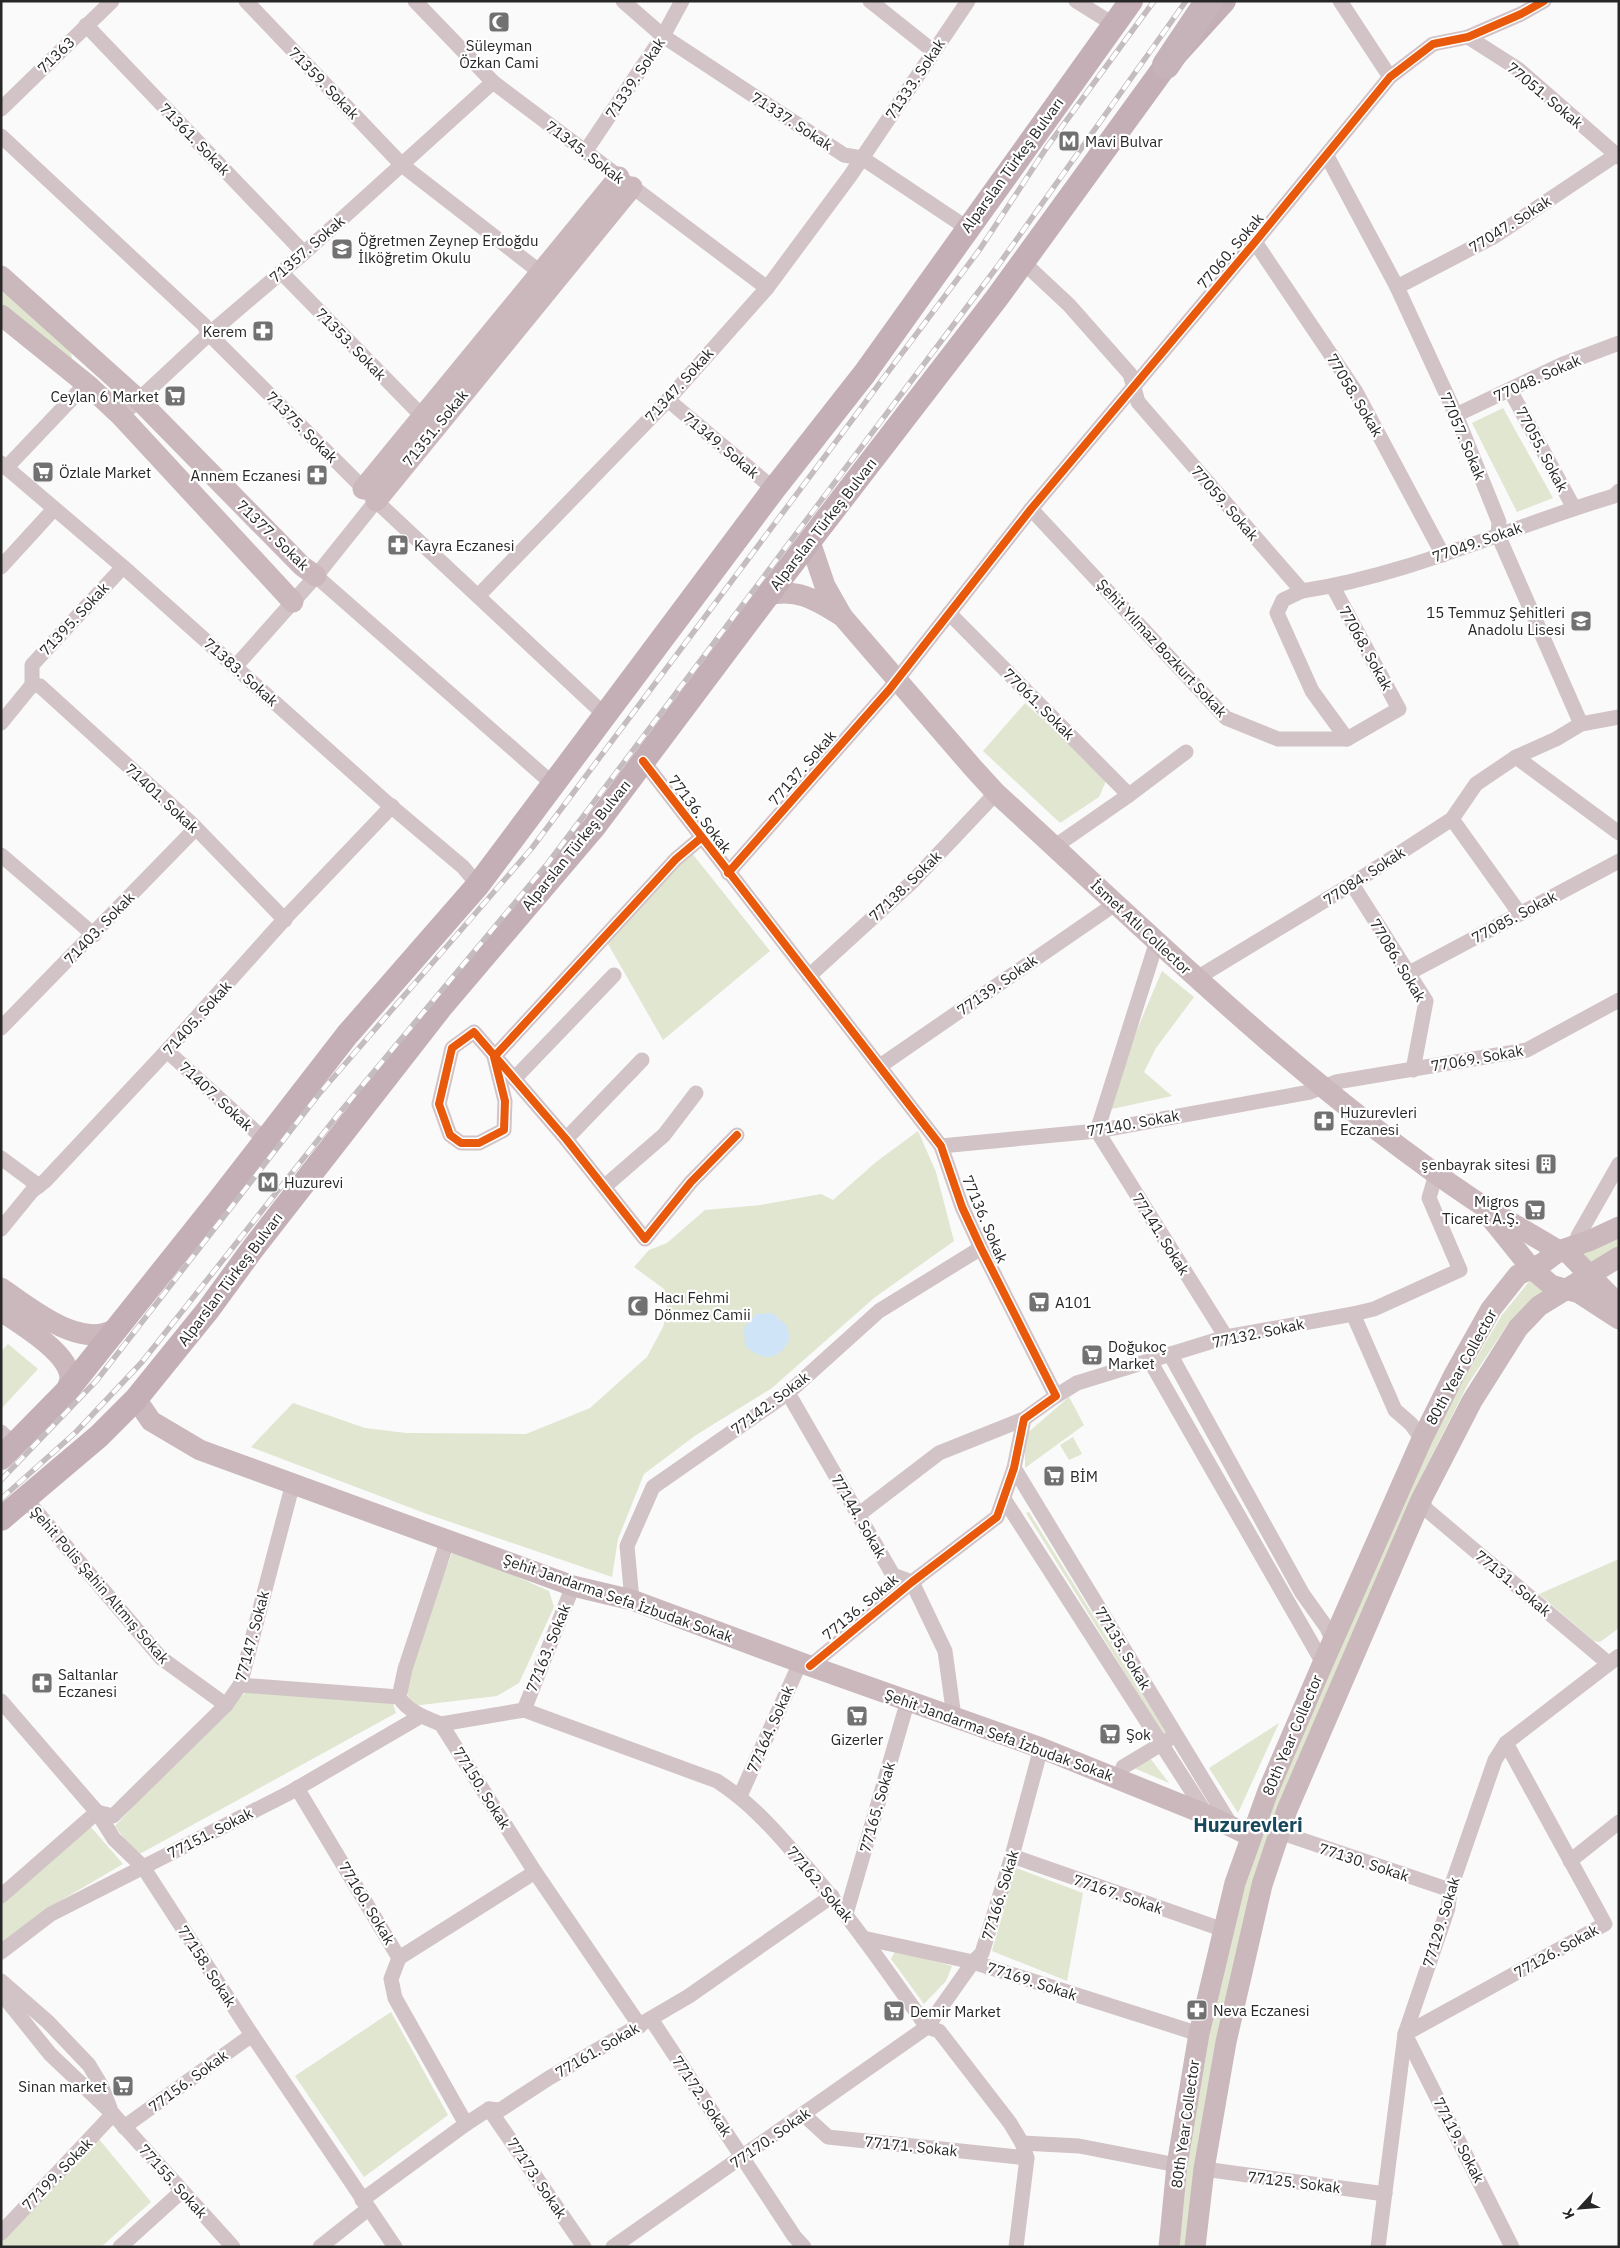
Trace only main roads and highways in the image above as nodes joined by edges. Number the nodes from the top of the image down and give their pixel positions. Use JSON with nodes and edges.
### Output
{"nodes":[{"id":1,"x":1131,"y":1,"type":"edge"},
{"id":2,"x":1209,"y":1,"type":"edge"},
{"id":3,"x":1224,"y":1,"type":"edge"},
{"id":4,"x":1166,"y":65,"type":"junction"},
{"id":5,"x":1,"y":276,"type":"edge"},
{"id":6,"x":1,"y":315,"type":"edge"},
{"id":7,"x":422,"y":416,"type":"joint"},
{"id":8,"x":810,"y":542,"type":"junction"},
{"id":9,"x":316,"y":576,"type":"road end"},
{"id":10,"x":768,"y":595,"type":"junction"},
{"id":11,"x":293,"y":602,"type":"road end"},
{"id":12,"x":842,"y":616,"type":"junction"},
{"id":13,"x":1476,"y":1201,"type":"junction"},
{"id":14,"x":1619,"y":1227,"type":"edge"},
{"id":15,"x":1559,"y":1251,"type":"junction"},
{"id":16,"x":1619,"y":1258,"type":"edge"},
{"id":17,"x":1531,"y":1268,"type":"junction"},
{"id":18,"x":1590,"y":1276,"type":"junction"},
{"id":19,"x":1,"y":1288,"type":"edge"},
{"id":20,"x":1567,"y":1289,"type":"junction"},
{"id":21,"x":1619,"y":1305,"type":"edge"},
{"id":22,"x":1,"y":1310,"type":"edge"},
{"id":23,"x":1619,"y":1318,"type":"edge"},
{"id":24,"x":123,"y":1322,"type":"junction"},
{"id":25,"x":66,"y":1392,"type":"junction"},
{"id":26,"x":136,"y":1399,"type":"junction"},
{"id":27,"x":6,"y":1445,"type":"edge"},
{"id":28,"x":1,"y":1519,"type":"edge"},
{"id":29,"x":1251,"y":1836,"type":"junction"},
{"id":30,"x":1169,"y":2247,"type":"edge"},
{"id":31,"x":1195,"y":2247,"type":"edge"}],
"edges":[{"from":1,"to":24,"type":"main road","name":"Alparslan Türkeş Bulvarı"},
{"from":2,"to":4,"type":"highway","name":"Alparslan Türkeş Bulvarı"},
{"from":3,"to":4,"type":"main road","name":"Alparslan Türkeş Bulvarı"},
{"from":4,"to":8,"type":"main road","name":"Alparslan Türkeş Bulvarı"},
{"from":5,"to":9,"type":"main road","name":"71377. Sokak"},
{"from":6,"to":11,"type":"main road","name":"71377. Sokak"},
{"from":7,"to":7,"type":"main road","name":"71351. Sokak"},
{"from":8,"to":10,"type":"main road","name":"Alparslan Türkeş Bulvarı"},
{"from":8,"to":12,"type":"main road"},
{"from":10,"to":12,"type":"main road"},
{"from":10,"to":26,"type":"main road","name":"Alparslan Türkeş Bulvarı"},
{"from":12,"to":13,"type":"main road","name":"İsmet Atlı Collector"},
{"from":13,"to":15,"type":"main road","name":"İsmet Atlı Collector"},
{"from":13,"to":17,"type":"main road","name":"İsmet Atlı Collector"},
{"from":14,"to":15,"type":"main road"},
{"from":15,"to":17,"type":"main road","name":"80th Year Collector"},
{"from":15,"to":18,"type":"main road","name":"İsmet Atlı Collector"},
{"from":16,"to":18,"type":"main road"},
{"from":17,"to":20,"type":"main road","name":"İsmet Atlı Collector"},
{"from":17,"to":29,"type":"main road","name":"80th Year Collector"},
{"from":18,"to":20,"type":"main road","name":"80th Year Collector"},
{"from":18,"to":21,"type":"main road"},
{"from":19,"to":24,"type":"main road"},
{"from":20,"to":23,"type":"main road"},
{"from":20,"to":31,"type":"main road","name":"80th Year Collector"},
{"from":22,"to":25,"type":"main road"},
{"from":24,"to":25,"type":"main road","name":"Alparslan Türkeş Bulvarı"},
{"from":25,"to":27,"type":"main road","name":"Alparslan Türkeş Bulvarı"},
{"from":26,"to":28,"type":"main road","name":"Alparslan Türkeş Bulvarı"},
{"from":26,"to":29,"type":"main road","name":"Şehit Jandarma Sefa İzbudak Sokak"},
{"from":29,"to":30,"type":"main road","name":"80th Year Collector"}]}
